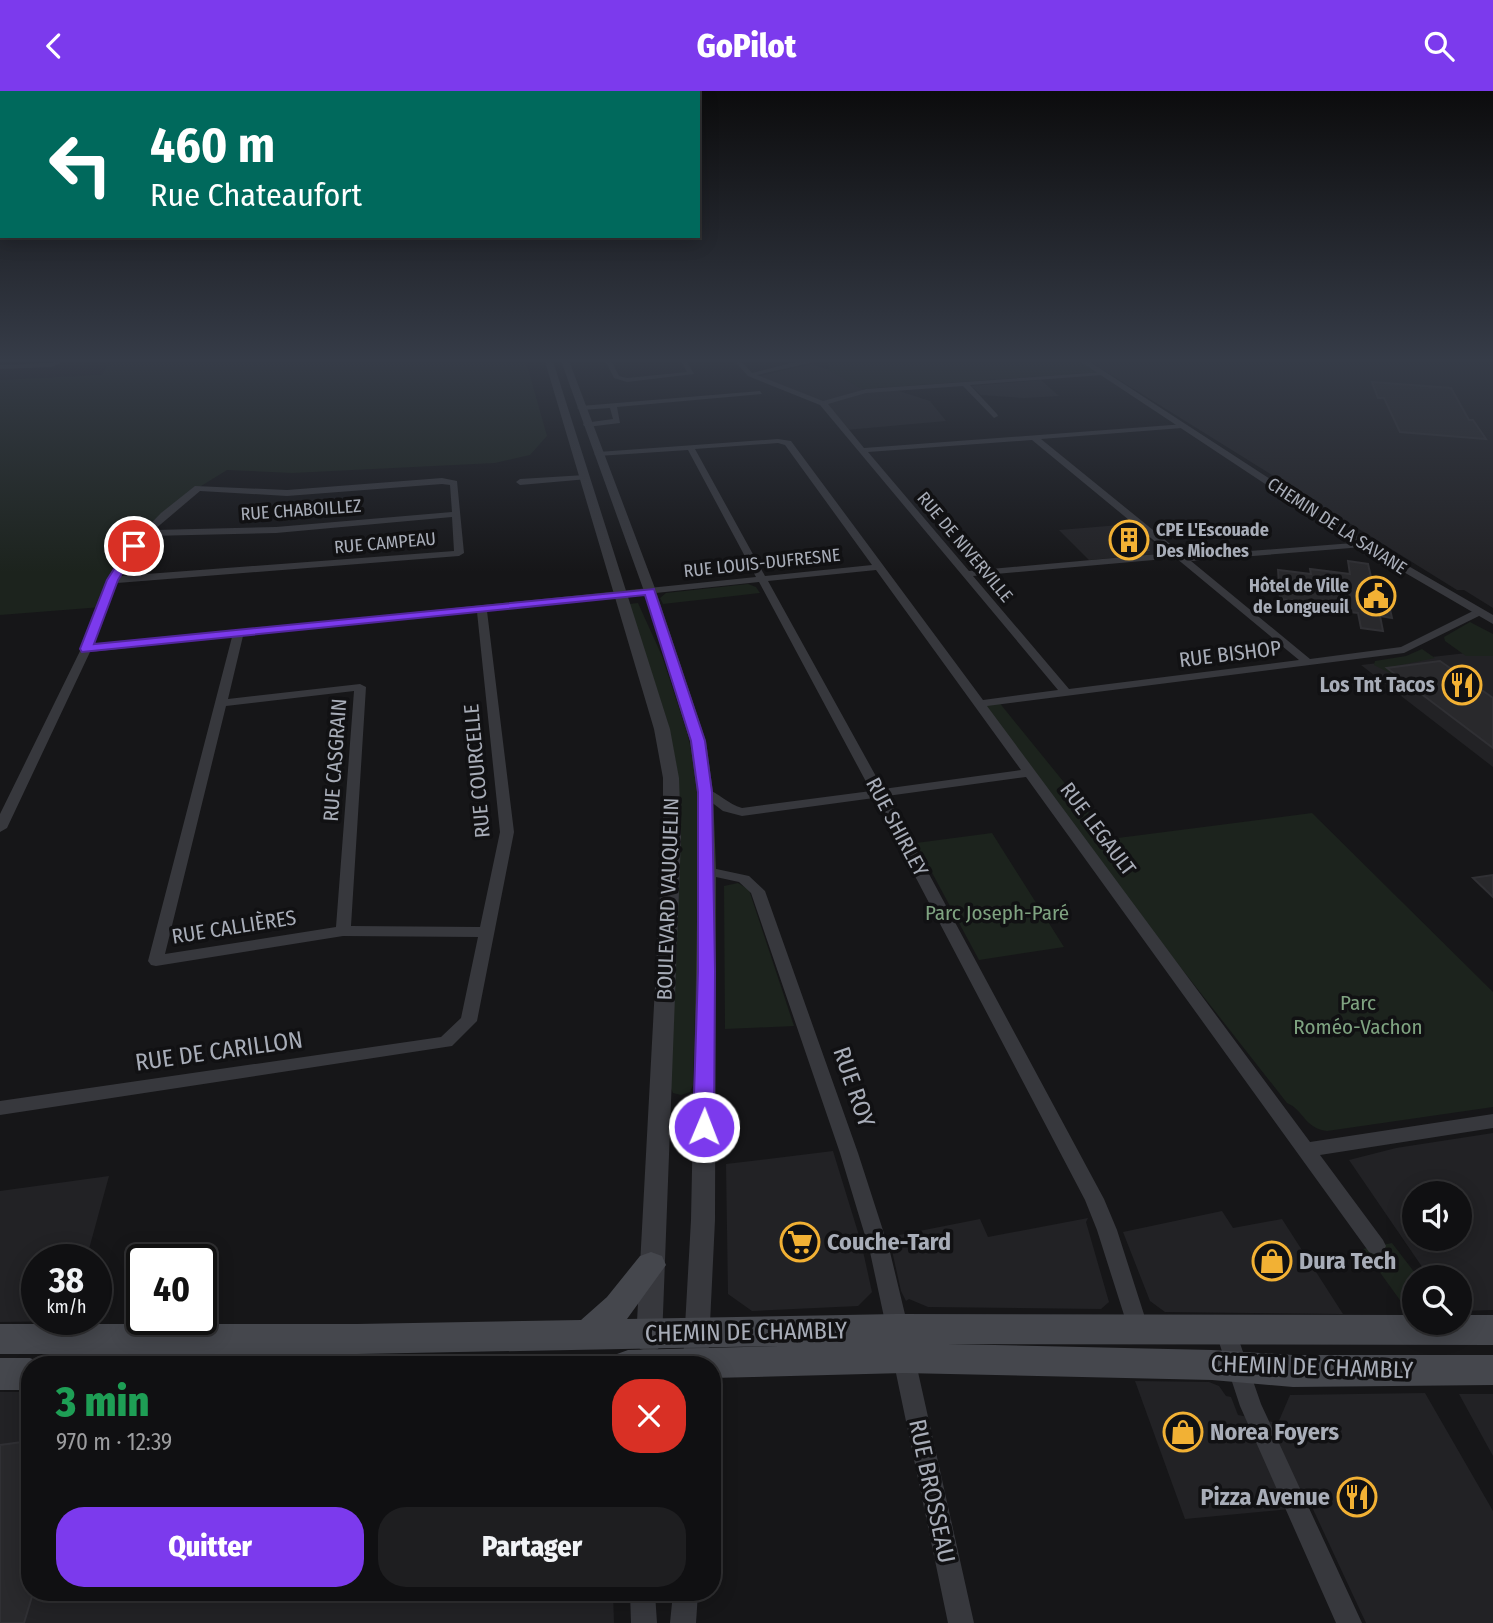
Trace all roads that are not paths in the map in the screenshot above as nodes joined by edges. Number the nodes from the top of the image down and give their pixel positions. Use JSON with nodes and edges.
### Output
{"nodes":[{"id":1,"x":570,"y":429,"type":"edge"},
{"id":2,"x":589,"y":429,"type":"edge"},
{"id":3,"x":846,"y":429,"type":"edge"},
{"id":4,"x":1135,"y":429,"type":"edge"},
{"id":5,"x":1187,"y":429,"type":"edge"},
{"id":6,"x":1034,"y":437,"type":"junction"},
{"id":7,"x":690,"y":447,"type":"junction"},
{"id":8,"x":863,"y":450,"type":"junction"},
{"id":9,"x":598,"y":454,"type":"junction"},
{"id":10,"x":585,"y":477,"type":"junction"},
{"id":11,"x":520,"y":481,"type":"dead end"},
{"id":12,"x":456,"y":514,"type":"junction"},
{"id":13,"x":146,"y":533,"type":"junction"},
{"id":14,"x":1363,"y":544,"type":"junction"},
{"id":15,"x":1180,"y":557,"type":"junction"},
{"id":16,"x":878,"y":567,"type":"junction"},
{"id":17,"x":967,"y":574,"type":"junction"},
{"id":18,"x":761,"y":579,"type":"junction"},
{"id":19,"x":113,"y":580,"type":"junction"},
{"id":20,"x":650,"y":591,"type":"junction"},
{"id":21,"x":620,"y":595,"type":"junction"},
{"id":22,"x":482,"y":609,"type":"junction"},
{"id":23,"x":1479,"y":612,"type":"junction"},
{"id":24,"x":1493,"y":620,"type":"edge"},
{"id":25,"x":238,"y":634,"type":"junction"},
{"id":26,"x":86,"y":649,"type":"junction"},
{"id":27,"x":1309,"y":663,"type":"junction"},
{"id":28,"x":1066,"y":693,"type":"junction"},
{"id":29,"x":222,"y":703,"type":"junction"},
{"id":30,"x":978,"y":704,"type":"junction"},
{"id":31,"x":1028,"y":773,"type":"junction"},
{"id":32,"x":705,"y":792,"type":"junction"},
{"id":33,"x":878,"y":792,"type":"junction"},
{"id":34,"x":0,"y":828,"type":"edge"},
{"id":35,"x":707,"y":871,"type":"junction"},
{"id":36,"x":343,"y":931,"type":"junction"},
{"id":37,"x":487,"y":932,"type":"junction"},
{"id":38,"x":446,"y":1042,"type":"joint"},
{"id":39,"x":0,"y":1108,"type":"edge"},
{"id":40,"x":1493,"y":1121,"type":"edge"},
{"id":41,"x":1306,"y":1150,"type":"junction"},
{"id":42,"x":1376,"y":1246,"type":"dead end"},
{"id":43,"x":651,"y":1265,"type":"junction"},
{"id":44,"x":1138,"y":1330,"type":"junction"},
{"id":45,"x":1226,"y":1330,"type":"junction"},
{"id":46,"x":1493,"y":1330,"type":"edge"},
{"id":47,"x":586,"y":1336,"type":"junction"},
{"id":48,"x":0,"y":1339,"type":"edge"},
{"id":49,"x":900,"y":1344,"type":"junction"},
{"id":50,"x":697,"y":1353,"type":"edge"},
{"id":51,"x":648,"y":1354,"type":"edge"},
{"id":52,"x":1238,"y":1367,"type":"junction"},
{"id":53,"x":1493,"y":1370,"type":"edge"},
{"id":54,"x":0,"y":1374,"type":"edge"},
{"id":55,"x":21,"y":1374,"type":"edge"},
{"id":56,"x":643,"y":1601,"type":"edge"},
{"id":57,"x":685,"y":1601,"type":"edge"},
{"id":58,"x":644,"y":1623,"type":"edge"},
{"id":59,"x":683,"y":1623,"type":"edge"},
{"id":60,"x":961,"y":1623,"type":"edge"},
{"id":61,"x":1349,"y":1623,"type":"edge"}],
"edges":[{"from":1,"to":10,"type":"street","name":"BOULEVARD VAUQUELIN"},
{"from":2,"to":9,"type":"street","name":"BOULEVARD VAUQUELIN"},
{"from":3,"to":8,"type":"street","name":"RUE DE NIVERVILLE"},
{"from":4,"to":6,"type":"street"},
{"from":5,"to":14,"type":"street","name":"CHEMIN DE LA SAVANE"},
{"from":6,"to":8,"type":"street"},
{"from":6,"to":15,"type":"street"},
{"from":7,"to":9,"type":"street"},
{"from":7,"to":16,"type":"street","name":"RUE LEGAULT"},
{"from":7,"to":18,"type":"street","name":"RUE SHIRLEY"},
{"from":8,"to":17,"type":"street","name":"RUE DE NIVERVILLE"},
{"from":9,"to":20,"type":"street","name":"BOULEVARD VAUQUELIN"},
{"from":10,"to":11,"type":"street"},
{"from":10,"to":21,"type":"street","name":"BOULEVARD VAUQUELIN"},
{"from":12,"to":13,"type":"street","name":"RUE CHABOILLEZ"},
{"from":12,"to":13,"type":"street","name":"RUE CAMPEAU"},
{"from":12,"to":19,"type":"street","name":"RUE CAMPEAU"},
{"from":13,"to":19,"type":"street"},
{"from":14,"to":15,"type":"street"},
{"from":14,"to":23,"type":"street","name":"CHEMIN DE LA SAVANE"},
{"from":15,"to":17,"type":"street"},
{"from":15,"to":27,"type":"street"},
{"from":16,"to":18,"type":"street","name":"RUE LOUIS-DUFRESNE"},
{"from":16,"to":30,"type":"street","name":"RUE LEGAULT"},
{"from":17,"to":28,"type":"street","name":"RUE DE NIVERVILLE"},
{"from":18,"to":20,"type":"street","name":"RUE LOUIS-DUFRESNE"},
{"from":18,"to":33,"type":"street","name":"RUE SHIRLEY"},
{"from":19,"to":26,"type":"street"},
{"from":20,"to":21,"type":"street","name":"RUE LOUIS-DUFRESNE"},
{"from":20,"to":32,"type":"street","name":"BOULEVARD VAUQUELIN"},
{"from":21,"to":22,"type":"street","name":"RUE LOUIS-DUFRESNE"},
{"from":21,"to":43,"type":"street","name":"BOULEVARD VAUQUELIN"},
{"from":22,"to":25,"type":"street","name":"RUE LOUIS-DUFRESNE"},
{"from":22,"to":37,"type":"street","name":"RUE COURCELLE"},
{"from":23,"to":24,"type":"street","name":"CHEMIN DE LA SAVANE"},
{"from":23,"to":27,"type":"street","name":"RUE BISHOP"},
{"from":25,"to":26,"type":"street","name":"RUE LOUIS-DUFRESNE"},
{"from":25,"to":29,"type":"street","name":"RUE CALLIÈRES"},
{"from":26,"to":34,"type":"street"},
{"from":27,"to":28,"type":"street","name":"RUE BISHOP"},
{"from":28,"to":30,"type":"street","name":"RUE BISHOP"},
{"from":29,"to":36,"type":"street","name":"RUE CASGRAIN"},
{"from":29,"to":36,"type":"street","name":"RUE CALLIÈRES"},
{"from":30,"to":31,"type":"street","name":"RUE LEGAULT"},
{"from":31,"to":33,"type":"street"},
{"from":31,"to":41,"type":"street","name":"RUE LEGAULT"},
{"from":32,"to":33,"type":"street"},
{"from":32,"to":35,"type":"street","name":"BOULEVARD VAUQUELIN"},
{"from":33,"to":44,"type":"street","name":"RUE SHIRLEY"},
{"from":35,"to":49,"type":"street","name":"RUE ROY"},
{"from":35,"to":50,"type":"street","name":"BOULEVARD VAUQUELIN"},
{"from":36,"to":37,"type":"street","name":"RUE CALLIÈRES"},
{"from":37,"to":38,"type":"street","name":"RUE COURCELLE"},
{"from":38,"to":39,"type":"street","name":"RUE DE CARILLON"},
{"from":40,"to":41,"type":"street"},
{"from":41,"to":42,"type":"street","name":"RUE LEGAULT"},
{"from":43,"to":47,"type":"main road"},
{"from":43,"to":51,"type":"street","name":"BOULEVARD VAUQUELIN"},
{"from":44,"to":45,"type":"main road","name":"CHEMIN DE CHAMBLY"},
{"from":44,"to":49,"type":"main road","name":"CHEMIN DE CHAMBLY"},
{"from":45,"to":46,"type":"main road","name":"CHEMIN DE CHAMBLY"},
{"from":45,"to":52,"type":"street"},
{"from":47,"to":48,"type":"main road","name":"CHEMIN DE CHAMBLY"},
{"from":47,"to":51,"type":"main road","name":"CHEMIN DE CHAMBLY"},
{"from":49,"to":50,"type":"main road","name":"CHEMIN DE CHAMBLY"},
{"from":49,"to":52,"type":"main road","name":"CHEMIN DE CHAMBLY"},
{"from":49,"to":60,"type":"street","name":"RUE BROSSEAU"},
{"from":50,"to":51,"type":"main road","name":"CHEMIN DE CHAMBLY"},
{"from":52,"to":53,"type":"main road","name":"CHEMIN DE CHAMBLY"},
{"from":52,"to":61,"type":"street"},
{"from":54,"to":55,"type":"main road"},
{"from":56,"to":58,"type":"street"},
{"from":57,"to":59,"type":"street"}]}
